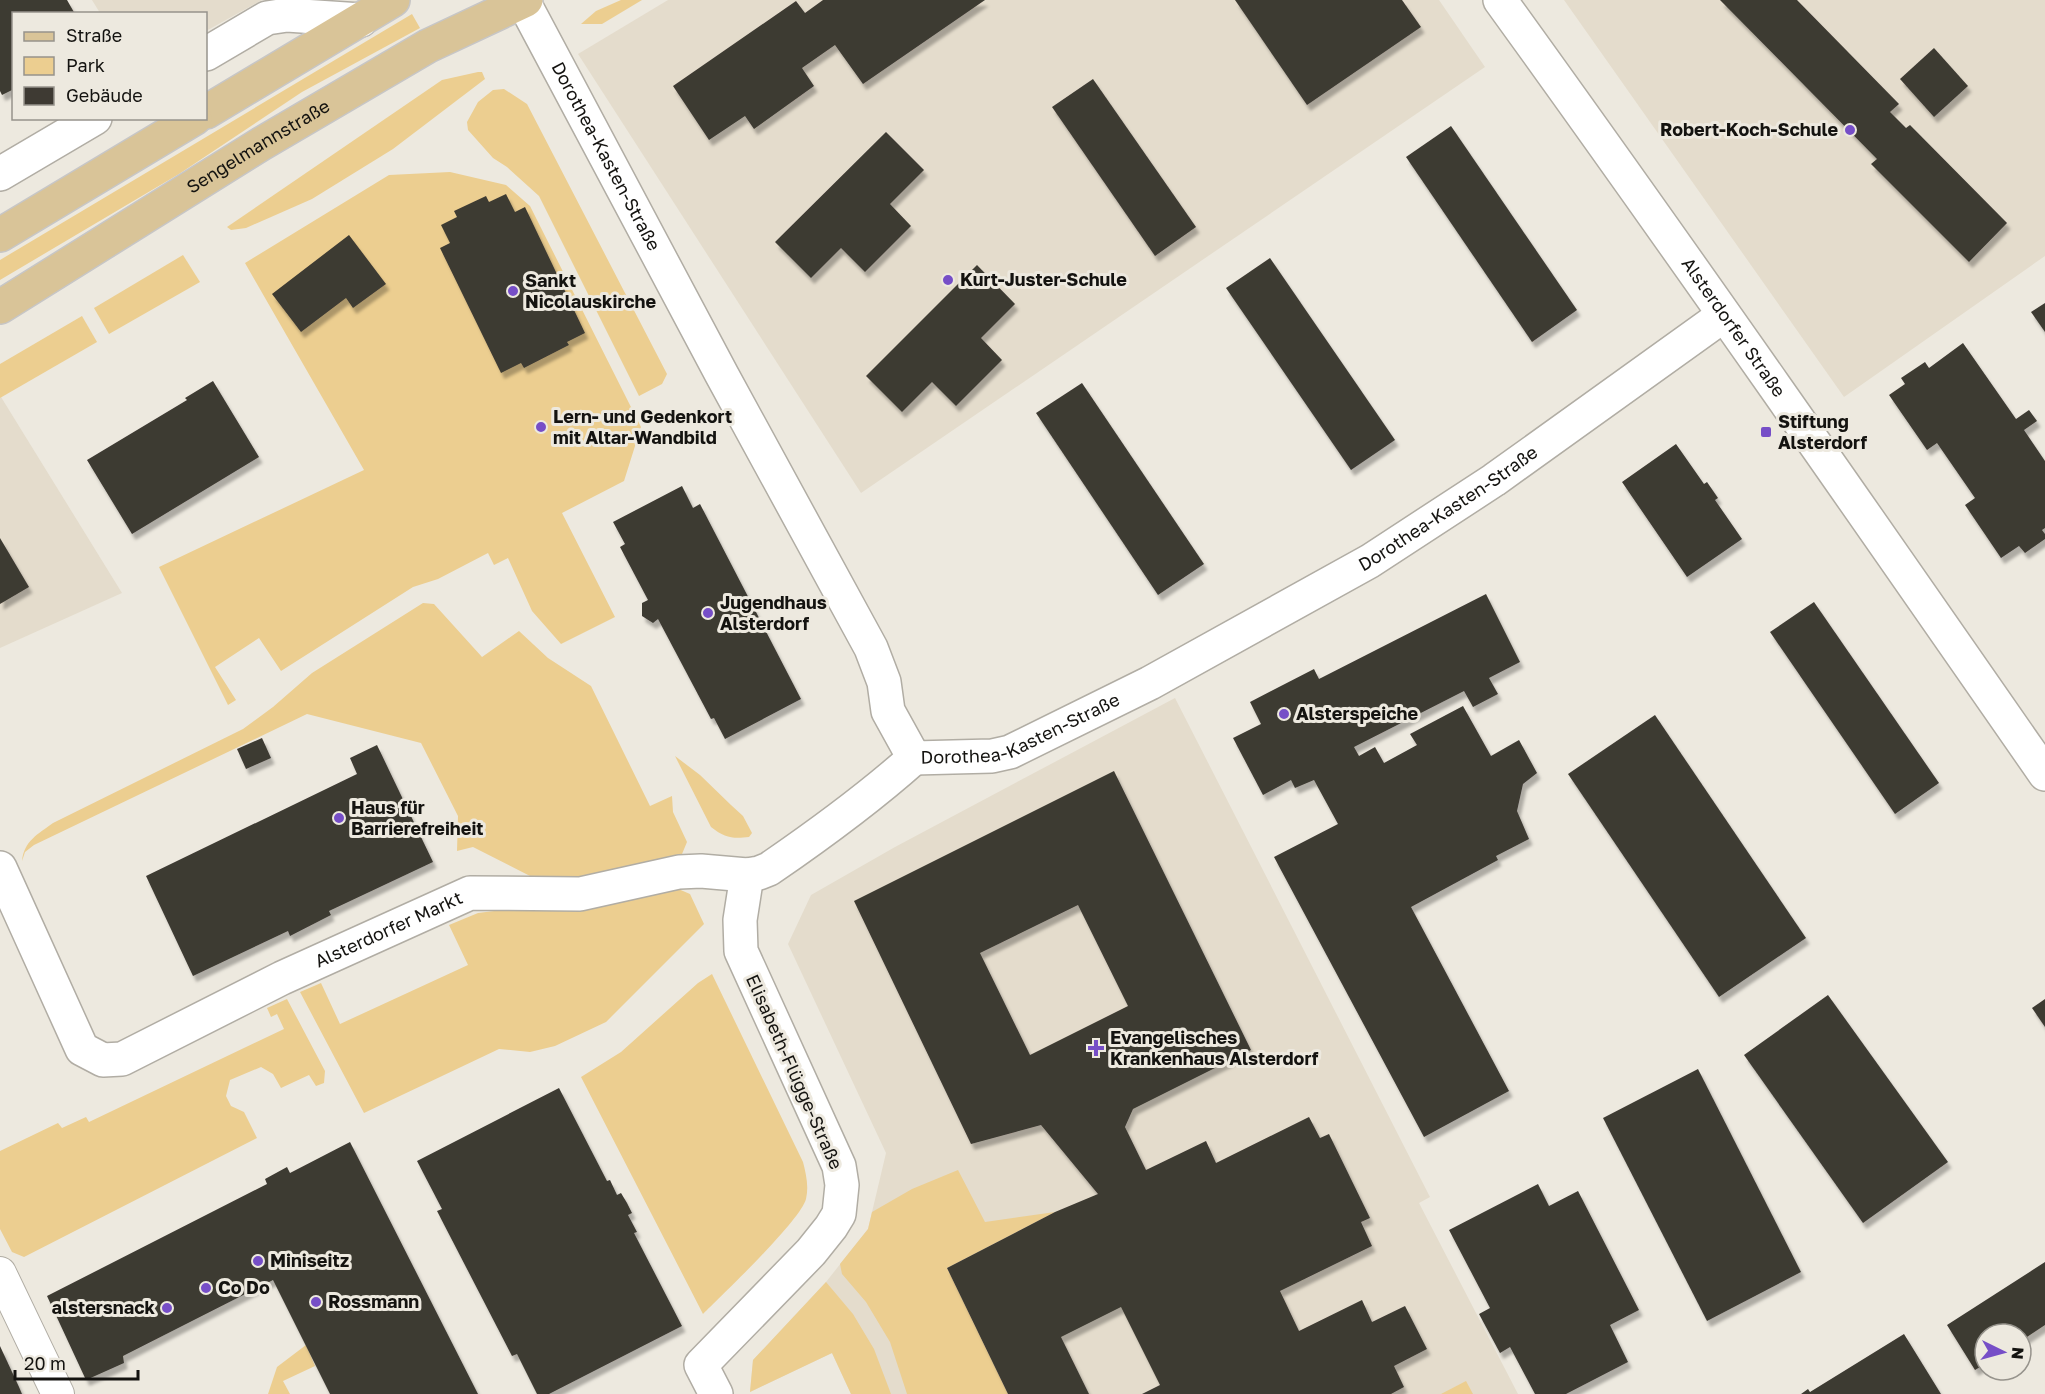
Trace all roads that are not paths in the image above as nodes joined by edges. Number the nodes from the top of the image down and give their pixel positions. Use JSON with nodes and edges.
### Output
{"nodes":[{"id":1,"x":393,"y":0,"type":"edge"},
{"id":2,"x":524,"y":0,"type":"edge"},
{"id":3,"x":1500,"y":0,"type":"edge"},
{"id":4,"x":361,"y":20,"type":"junction"},
{"id":5,"x":207,"y":53,"type":"edge"},
{"id":6,"x":207,"y":111,"type":"edge"},
{"id":7,"x":92,"y":120,"type":"edge"},
{"id":8,"x":192,"y":120,"type":"edge"},
{"id":9,"x":0,"y":174,"type":"edge"},
{"id":10,"x":0,"y":235,"type":"edge"},
{"id":11,"x":0,"y":307,"type":"edge"},
{"id":12,"x":1724,"y":315,"type":"junction"},
{"id":13,"x":914,"y":758,"type":"junction"},
{"id":14,"x":2045,"y":774,"type":"edge"},
{"id":15,"x":0,"y":868,"type":"edge"},
{"id":16,"x":747,"y":875,"type":"junction"},
{"id":17,"x":0,"y":1273,"type":"edge"},
{"id":18,"x":58,"y":1394,"type":"edge"},
{"id":19,"x":716,"y":1394,"type":"edge"}],
"edges":[{"from":1,"to":4,"type":"main road"},
{"from":2,"to":11,"type":"main road","name":"Sengelmannstraße"},
{"from":2,"to":13,"type":"street","name":"Dorothea-Kasten-Straße"},
{"from":3,"to":12,"type":"street","name":"Alsterdorfer Straße"},
{"from":4,"to":5,"type":"street"},
{"from":4,"to":6,"type":"main road"},
{"from":7,"to":9,"type":"street"},
{"from":8,"to":10,"type":"main road"},
{"from":12,"to":13,"type":"street","name":"Dorothea-Kasten-Straße"},
{"from":12,"to":14,"type":"street","name":"Alsterdorfer Straße"},
{"from":13,"to":16,"type":"street","name":"Alsterdorfer Markt"},
{"from":15,"to":16,"type":"street","name":"Alsterdorfer Markt"},
{"from":16,"to":19,"type":"street","name":"Elisabeth-Flügge-Straße"},
{"from":17,"to":18,"type":"street"}]}
